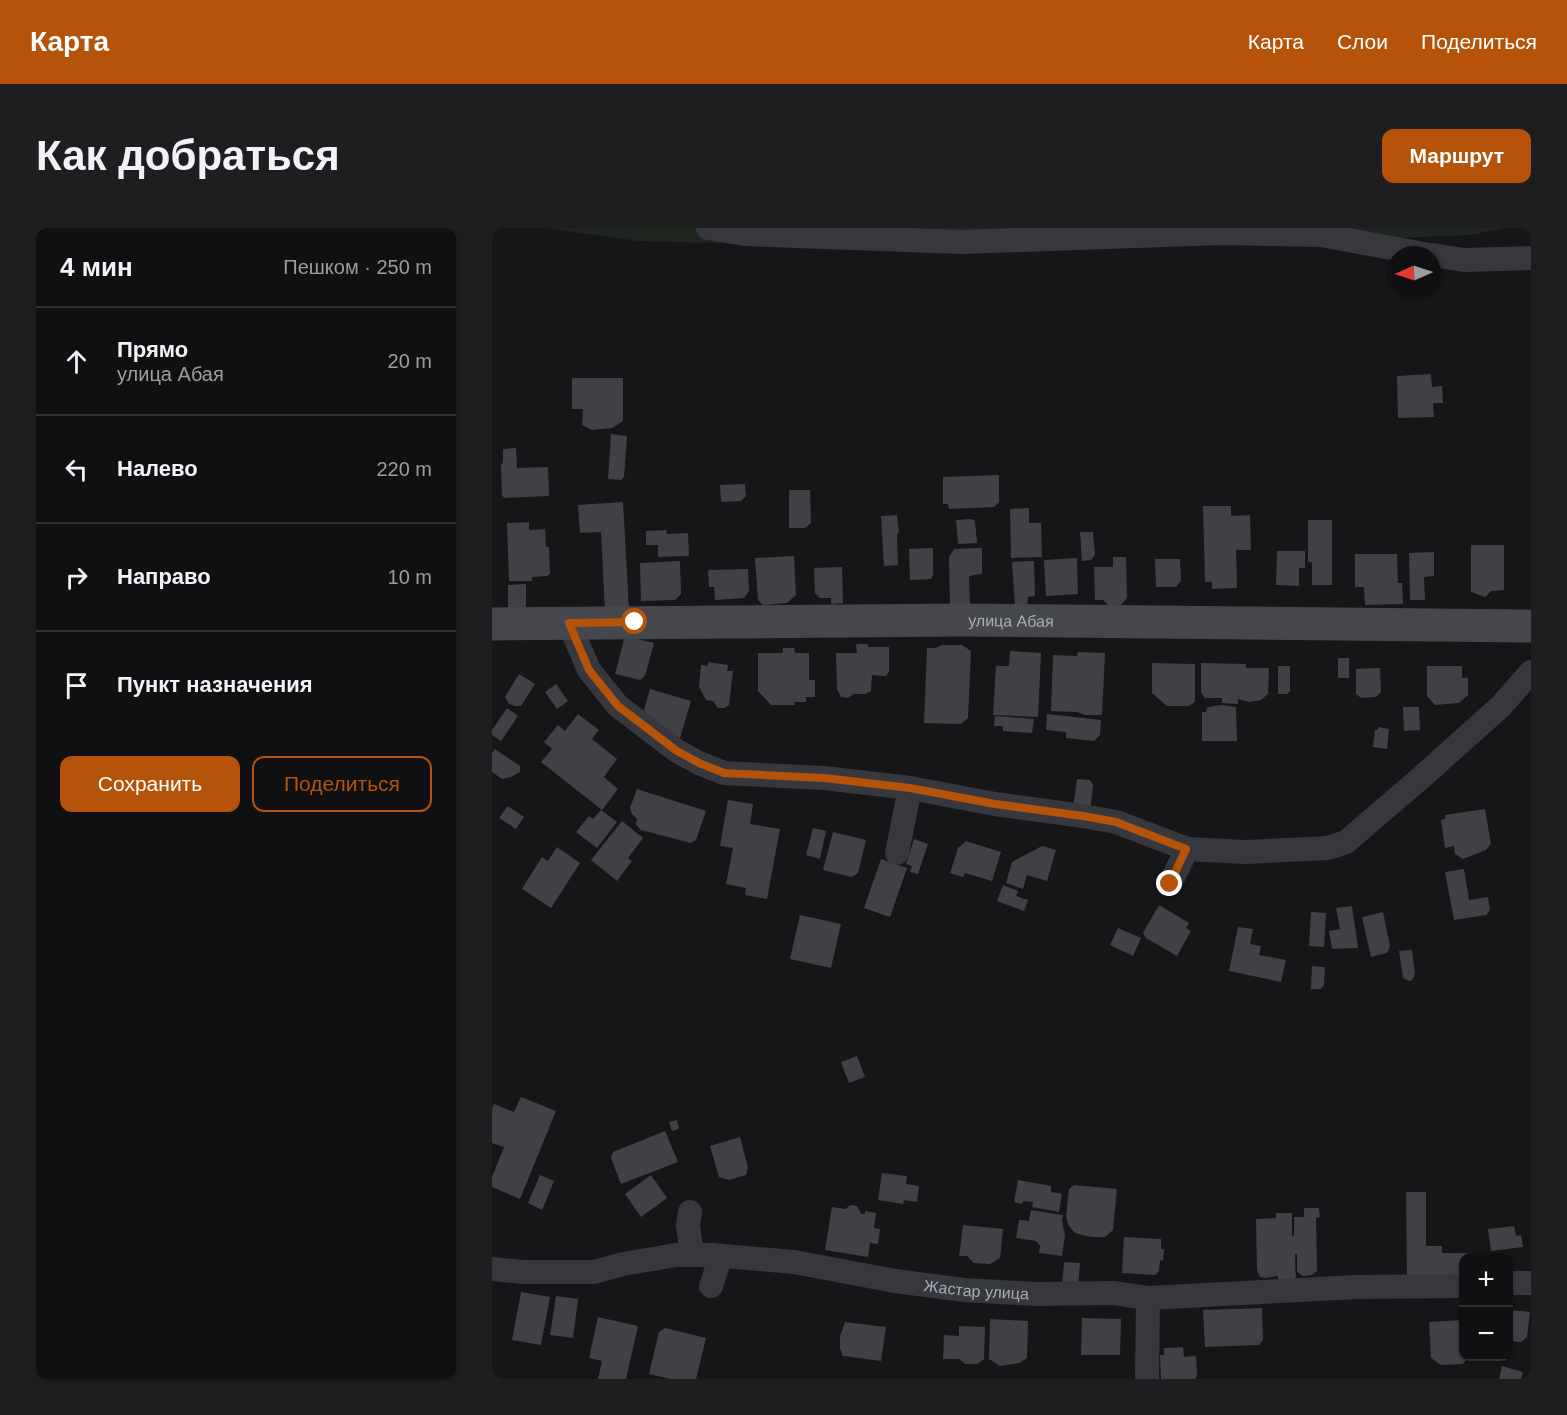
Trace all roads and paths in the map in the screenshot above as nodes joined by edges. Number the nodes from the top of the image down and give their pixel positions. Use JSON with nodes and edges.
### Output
{"nodes":[{"id":1,"x":708,"y":228,"type":"edge"},
{"id":2,"x":1387,"y":247,"type":"edge"},
{"id":3,"x":1441,"y":257,"type":"edge"},
{"id":4,"x":1531,"y":258,"type":"edge"},
{"id":5,"x":569,"y":623,"type":"junction"},
{"id":6,"x":492,"y":624,"type":"edge"},
{"id":7,"x":1531,"y":626,"type":"edge"},
{"id":8,"x":1531,"y":672,"type":"edge"},
{"id":9,"x":910,"y":788,"type":"junction"},
{"id":10,"x":1186,"y":849,"type":"junction"},
{"id":11,"x":897,"y":853,"type":"dead end"},
{"id":12,"x":1170,"y":884,"type":"dead end"},
{"id":13,"x":690,"y":1212,"type":"dead end"},
{"id":14,"x":692,"y":1255,"type":"junction"},
{"id":15,"x":717,"y":1256,"type":"junction"},
{"id":16,"x":492,"y":1269,"type":"edge"},
{"id":17,"x":1513,"y":1283,"type":"edge"},
{"id":18,"x":1531,"y":1283,"type":"edge"},
{"id":19,"x":711,"y":1286,"type":"dead end"},
{"id":20,"x":1459,"y":1286,"type":"edge"},
{"id":21,"x":1148,"y":1298,"type":"junction"},
{"id":22,"x":1147,"y":1379,"type":"edge"}],
"edges":[{"from":1,"to":2,"type":"street"},
{"from":3,"to":4,"type":"street"},
{"from":5,"to":6,"type":"main road","name":"улица Абая"},
{"from":5,"to":7,"type":"main road","name":"улица Абая"},
{"from":5,"to":9,"type":"street"},
{"from":8,"to":10,"type":"street"},
{"from":9,"to":10,"type":"street"},
{"from":9,"to":11,"type":"street"},
{"from":10,"to":12,"type":"street"},
{"from":13,"to":14,"type":"street"},
{"from":14,"to":15,"type":"street","name":"Жастар улица"},
{"from":14,"to":16,"type":"street","name":"Жастар улица"},
{"from":15,"to":19,"type":"street"},
{"from":15,"to":21,"type":"street","name":"Жастар улица"},
{"from":17,"to":18,"type":"street"},
{"from":20,"to":21,"type":"street","name":"Жастар улица"},
{"from":21,"to":22,"type":"street"}]}
